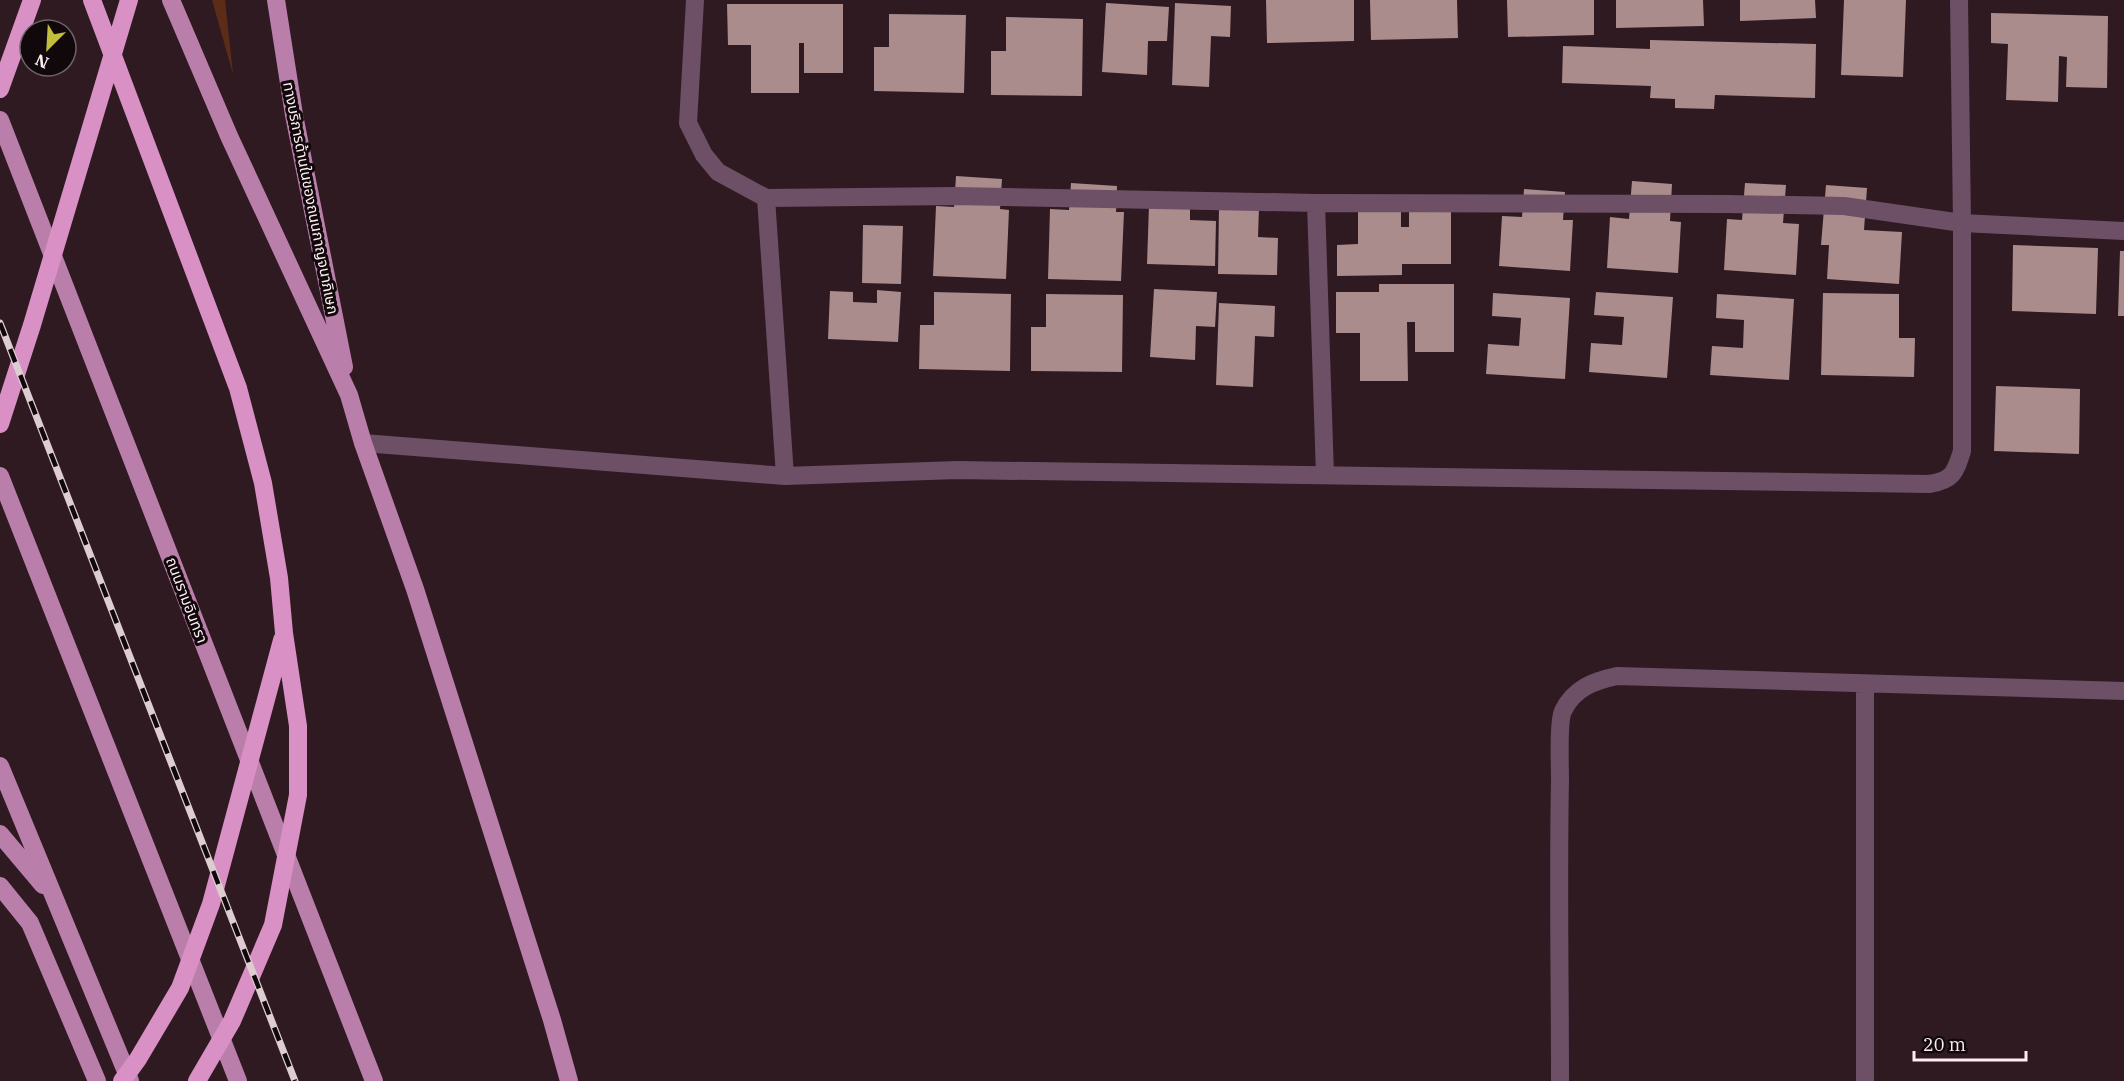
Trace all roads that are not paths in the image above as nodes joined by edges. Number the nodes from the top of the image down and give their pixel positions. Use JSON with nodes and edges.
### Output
{"nodes":[{"id":1,"x":32,"y":0,"type":"edge"},
{"id":2,"x":92,"y":0,"type":"edge"},
{"id":3,"x":129,"y":0,"type":"edge"},
{"id":4,"x":171,"y":0,"type":"edge"},
{"id":5,"x":276,"y":0,"type":"edge"},
{"id":6,"x":695,"y":0,"type":"edge"},
{"id":7,"x":1959,"y":0,"type":"edge"},
{"id":8,"x":0,"y":89,"type":"edge"},
{"id":9,"x":0,"y":120,"type":"edge"},
{"id":10,"x":766,"y":198,"type":"junction"},
{"id":11,"x":1316,"y":203,"type":"junction"},
{"id":12,"x":1962,"y":223,"type":"junction"},
{"id":13,"x":2124,"y":231,"type":"edge"},
{"id":14,"x":349,"y":395,"type":"junction"},
{"id":15,"x":0,"y":424,"type":"edge"},
{"id":16,"x":363,"y":443,"type":"junction"},
{"id":17,"x":1325,"y":475,"type":"junction"},
{"id":18,"x":0,"y":476,"type":"edge"},
{"id":19,"x":784,"y":476,"type":"junction"},
{"id":20,"x":284,"y":633,"type":"junction"},
{"id":21,"x":1864,"y":685,"type":"junction"},
{"id":22,"x":2124,"y":691,"type":"edge"},
{"id":23,"x":0,"y":766,"type":"edge"},
{"id":24,"x":0,"y":834,"type":"edge"},
{"id":25,"x":0,"y":886,"type":"edge"},
{"id":26,"x":54,"y":898,"type":"junction"},
{"id":27,"x":97,"y":1081,"type":"edge"},
{"id":28,"x":122,"y":1081,"type":"edge"},
{"id":29,"x":130,"y":1081,"type":"edge"},
{"id":30,"x":197,"y":1081,"type":"edge"},
{"id":31,"x":238,"y":1081,"type":"edge"},
{"id":32,"x":374,"y":1081,"type":"edge"},
{"id":33,"x":569,"y":1081,"type":"edge"},
{"id":34,"x":1560,"y":1081,"type":"edge"},
{"id":35,"x":1865,"y":1081,"type":"edge"}],
"edges":[{"from":1,"to":8,"type":"highway"},
{"from":2,"to":20,"type":"highway"},
{"from":3,"to":15,"type":"highway"},
{"from":4,"to":14,"type":"main road"},
{"from":5,"to":14,"type":"main road","name":"ทางบริการด้านในของถนนกาญจนาภิเษก"},
{"from":6,"to":10,"type":"street"},
{"from":7,"to":12,"type":"street"},
{"from":9,"to":32,"type":"main road","name":"ถนนรามอินทรา"},
{"from":10,"to":11,"type":"street"},
{"from":10,"to":19,"type":"street"},
{"from":11,"to":12,"type":"street"},
{"from":11,"to":17,"type":"street"},
{"from":12,"to":13,"type":"street"},
{"from":12,"to":17,"type":"street"},
{"from":14,"to":16,"type":"main road"},
{"from":16,"to":19,"type":"street"},
{"from":16,"to":33,"type":"main road"},
{"from":17,"to":19,"type":"street"},
{"from":18,"to":31,"type":"main road"},
{"from":20,"to":28,"type":"highway"},
{"from":20,"to":30,"type":"highway"},
{"from":21,"to":22,"type":"street"},
{"from":21,"to":34,"type":"street"},
{"from":21,"to":35,"type":"street"},
{"from":23,"to":26,"type":"main road"},
{"from":24,"to":26,"type":"main road"},
{"from":25,"to":27,"type":"main road"},
{"from":26,"to":29,"type":"main road"}]}
